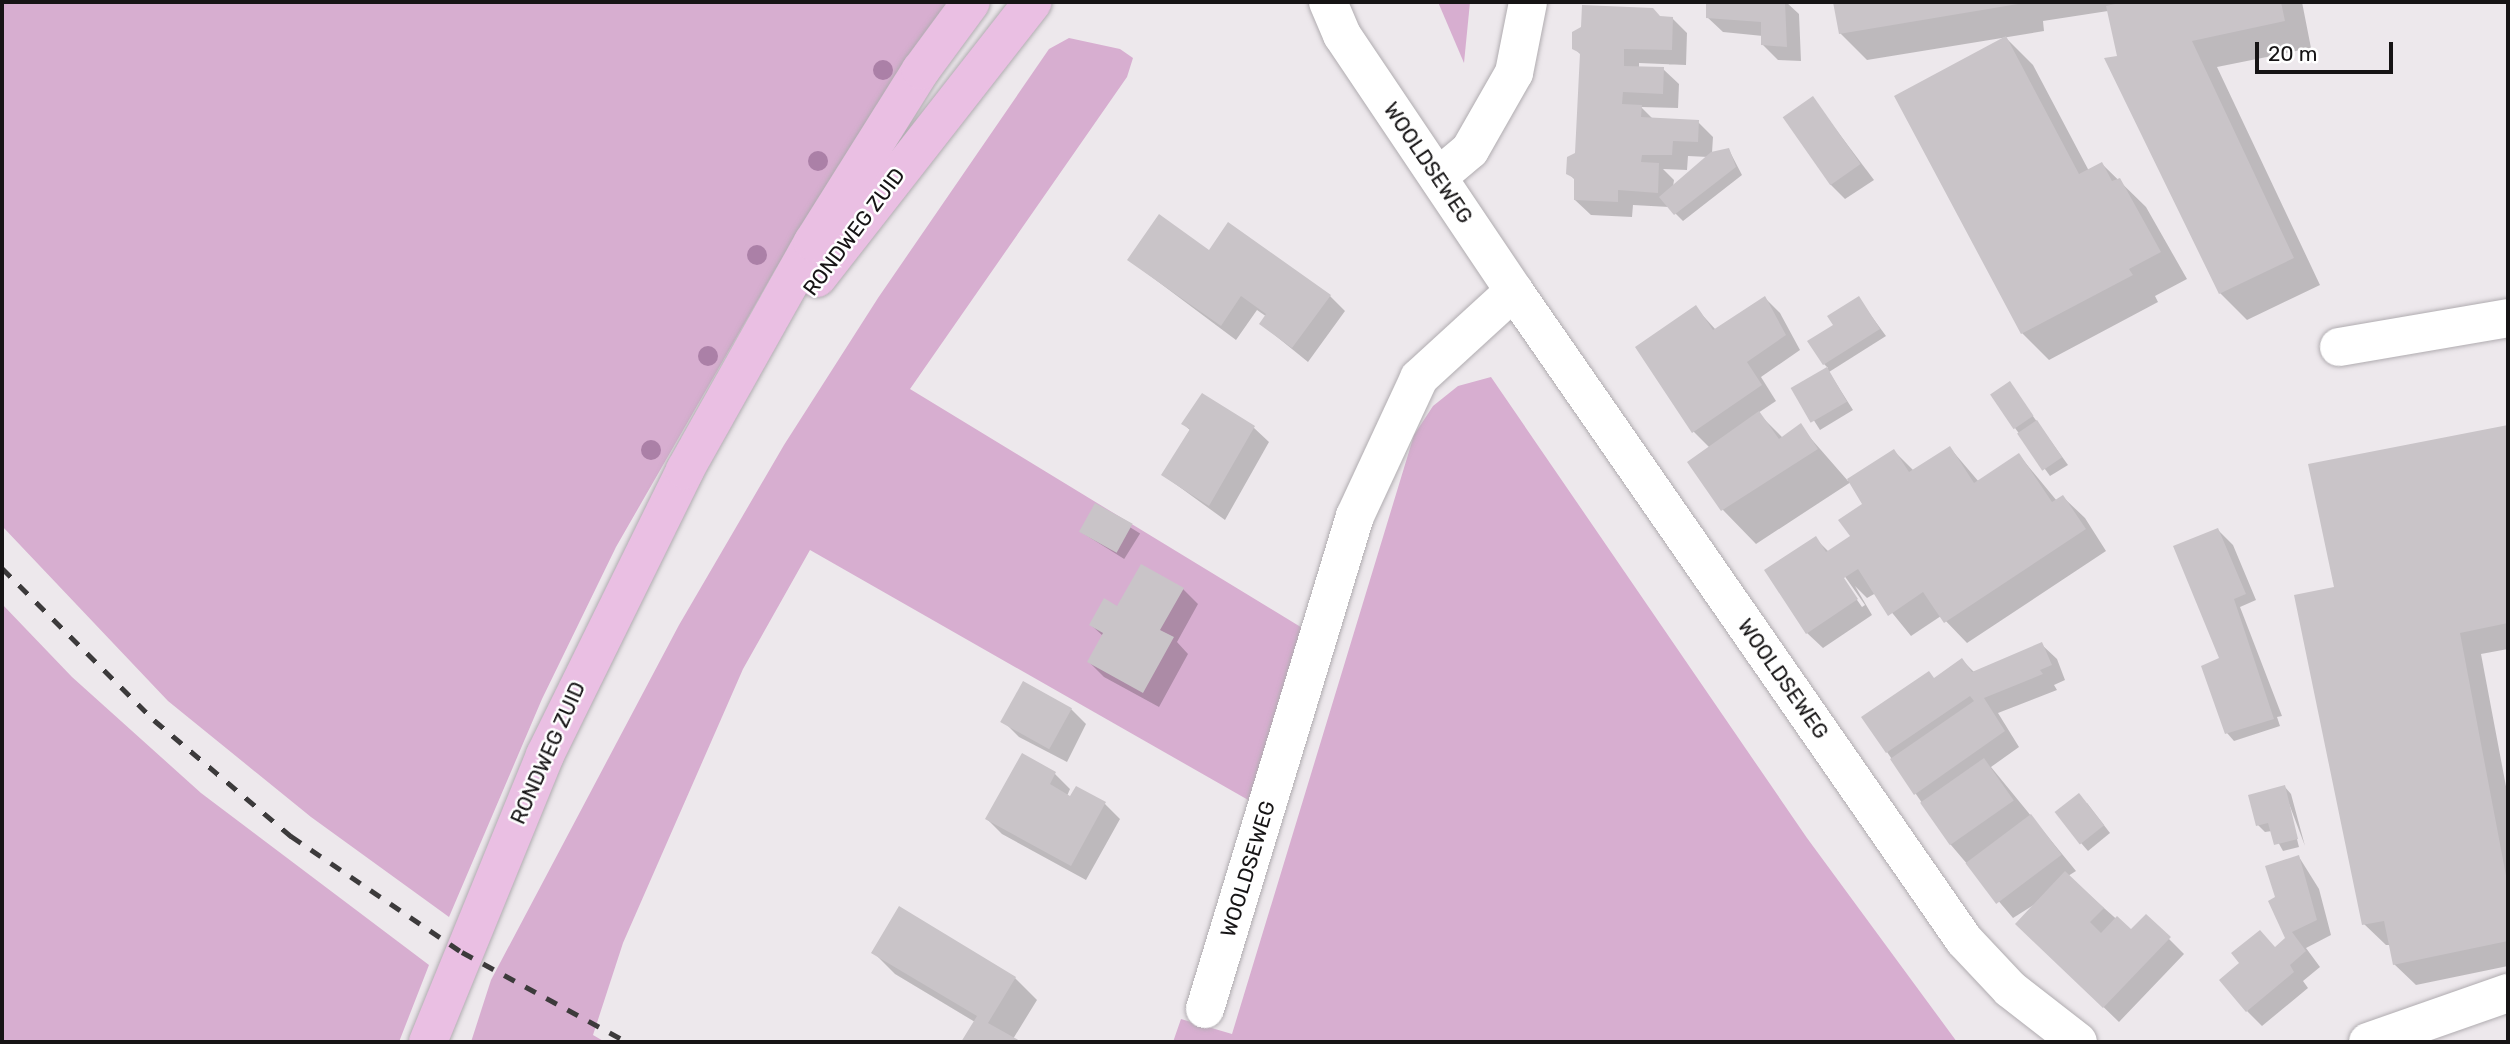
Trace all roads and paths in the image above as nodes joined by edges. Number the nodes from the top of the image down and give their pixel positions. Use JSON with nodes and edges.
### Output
{"nodes":[{"id":1,"x":971,"y":2,"type":"edge"},
{"id":2,"x":1033,"y":2,"type":"edge"},
{"id":3,"x":1300,"y":2,"type":"edge"},
{"id":4,"x":1528,"y":2,"type":"edge"},
{"id":5,"x":1335,"y":18,"type":"edge"},
{"id":6,"x":1438,"y":177,"type":"junction"},
{"id":7,"x":1514,"y":291,"type":"junction"},
{"id":8,"x":2508,"y":318,"type":"edge"},
{"id":9,"x":2339,"y":347,"type":"dead end"},
{"id":10,"x":685,"y":470,"type":"junction"},
{"id":11,"x":2508,"y":993,"type":"edge"},
{"id":12,"x":1205,"y":1009,"type":"dead end"},
{"id":13,"x":428,"y":1042,"type":"edge"},
{"id":14,"x":2078,"y":1042,"type":"edge"},
{"id":15,"x":2368,"y":1042,"type":"edge"}],
"edges":[{"from":1,"to":10,"type":"main road","name":"RONDWEG ZUID"},
{"from":2,"to":10,"type":"main road","name":"RONDWEG ZUID"},
{"from":3,"to":5,"type":"street","name":"WOOLDSEWEG"},
{"from":4,"to":6,"type":"street"},
{"from":5,"to":6,"type":"street","name":"WOOLDSEWEG"},
{"from":6,"to":7,"type":"street","name":"WOOLDSEWEG"},
{"from":7,"to":12,"type":"street","name":"WOOLDSEWEG"},
{"from":7,"to":14,"type":"street","name":"WOOLDSEWEG"},
{"from":8,"to":9,"type":"street"},
{"from":10,"to":13,"type":"main road","name":"RONDWEG ZUID"},
{"from":11,"to":15,"type":"street"}]}
